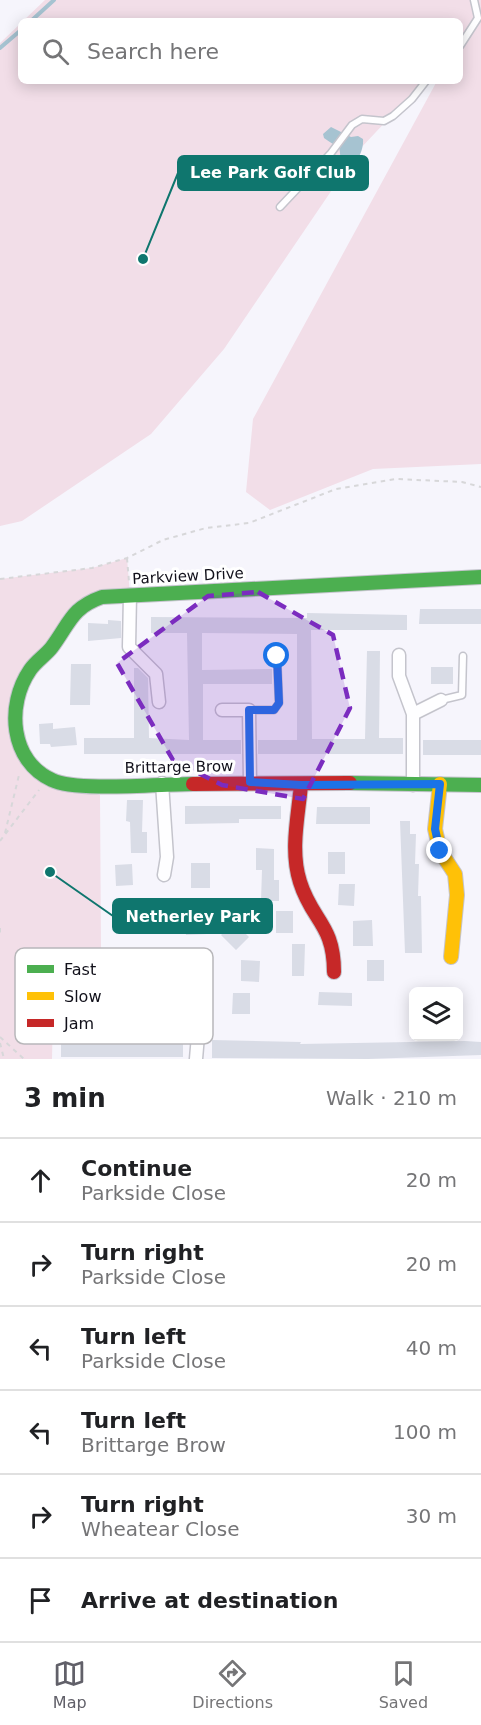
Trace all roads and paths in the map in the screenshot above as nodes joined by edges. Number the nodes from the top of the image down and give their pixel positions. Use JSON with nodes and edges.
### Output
{"nodes":[{"id":1,"x":477,"y":4,"type":"edge"},
{"id":2,"x":463,"y":41,"type":"edge"},
{"id":3,"x":424,"y":84,"type":"edge"},
{"id":4,"x":280,"y":207,"type":"dead end"},
{"id":5,"x":481,"y":487,"type":"edge"},
{"id":6,"x":127,"y":558,"type":"junction"},
{"id":7,"x":481,"y":577,"type":"edge"},
{"id":8,"x":0,"y":579,"type":"edge"},
{"id":9,"x":130,"y":595,"type":"junction"},
{"id":10,"x":399,"y":655,"type":"dead end"},
{"id":11,"x":277,"y":656,"type":"dead end"},
{"id":12,"x":463,"y":656,"type":"dead end"},
{"id":13,"x":441,"y":700,"type":"joint"},
{"id":14,"x":159,"y":702,"type":"dead end"},
{"id":15,"x":222,"y":710,"type":"dead end"},
{"id":16,"x":249,"y":710,"type":"junction"},
{"id":17,"x":413,"y":714,"type":"junction"},
{"id":18,"x":29,"y":763,"type":"joint"},
{"id":19,"x":15,"y":768,"type":"dead end"},
{"id":20,"x":48,"y":779,"type":"junction"},
{"id":21,"x":250,"y":782,"type":"junction"},
{"id":22,"x":162,"y":783,"type":"junction"},
{"id":23,"x":440,"y":784,"type":"junction"},
{"id":24,"x":301,"y":785,"type":"junction"},
{"id":25,"x":413,"y":785,"type":"junction"},
{"id":26,"x":481,"y":785,"type":"edge"},
{"id":27,"x":5,"y":833,"type":"junction"},
{"id":28,"x":0,"y":841,"type":"edge"},
{"id":29,"x":164,"y":874,"type":"dead end"},
{"id":30,"x":0,"y":928,"type":"edge"},
{"id":31,"x":0,"y":937,"type":"edge"},
{"id":32,"x":451,"y":957,"type":"dead end"},
{"id":33,"x":333,"y":972,"type":"dead end"},
{"id":34,"x":0,"y":1037,"type":"edge"},
{"id":35,"x":0,"y":1043,"type":"edge"},
{"id":36,"x":197,"y":1044,"type":"edge"},
{"id":37,"x":4,"y":1059,"type":"edge"},
{"id":38,"x":24,"y":1059,"type":"edge"},
{"id":39,"x":196,"y":1059,"type":"edge"}],
"edges":[{"from":1,"to":2,"type":"lane"},
{"from":3,"to":4,"type":"lane"},
{"from":5,"to":6,"type":"path"},
{"from":6,"to":8,"type":"path"},
{"from":6,"to":9,"type":"path"},
{"from":7,"to":9,"type":"street","name":"Parkview Drive"},
{"from":9,"to":14,"type":"street"},
{"from":9,"to":18,"type":"street","name":"Parkview Drive"},
{"from":10,"to":17,"type":"street"},
{"from":11,"to":16,"type":"lane"},
{"from":12,"to":13,"type":"lane"},
{"from":13,"to":17,"type":"street"},
{"from":15,"to":16,"type":"street"},
{"from":16,"to":21,"type":"street"},
{"from":17,"to":25,"type":"street"},
{"from":18,"to":20,"type":"street","name":"Brittarge Brow"},
{"from":19,"to":27,"type":"path"},
{"from":20,"to":22,"type":"street","name":"Brittarge Brow"},
{"from":20,"to":27,"type":"path"},
{"from":21,"to":22,"type":"street","name":"Brittarge Brow"},
{"from":21,"to":24,"type":"street","name":"Brittarge Brow"},
{"from":22,"to":29,"type":"street"},
{"from":23,"to":25,"type":"street","name":"Brittarge Brow"},
{"from":23,"to":26,"type":"street","name":"Brittarge Brow"},
{"from":23,"to":32,"type":"street"},
{"from":24,"to":25,"type":"street","name":"Brittarge Brow"},
{"from":24,"to":33,"type":"street"},
{"from":27,"to":28,"type":"path"},
{"from":30,"to":31,"type":"path"},
{"from":34,"to":38,"type":"path"},
{"from":35,"to":37,"type":"path"},
{"from":36,"to":39,"type":"street"}]}
